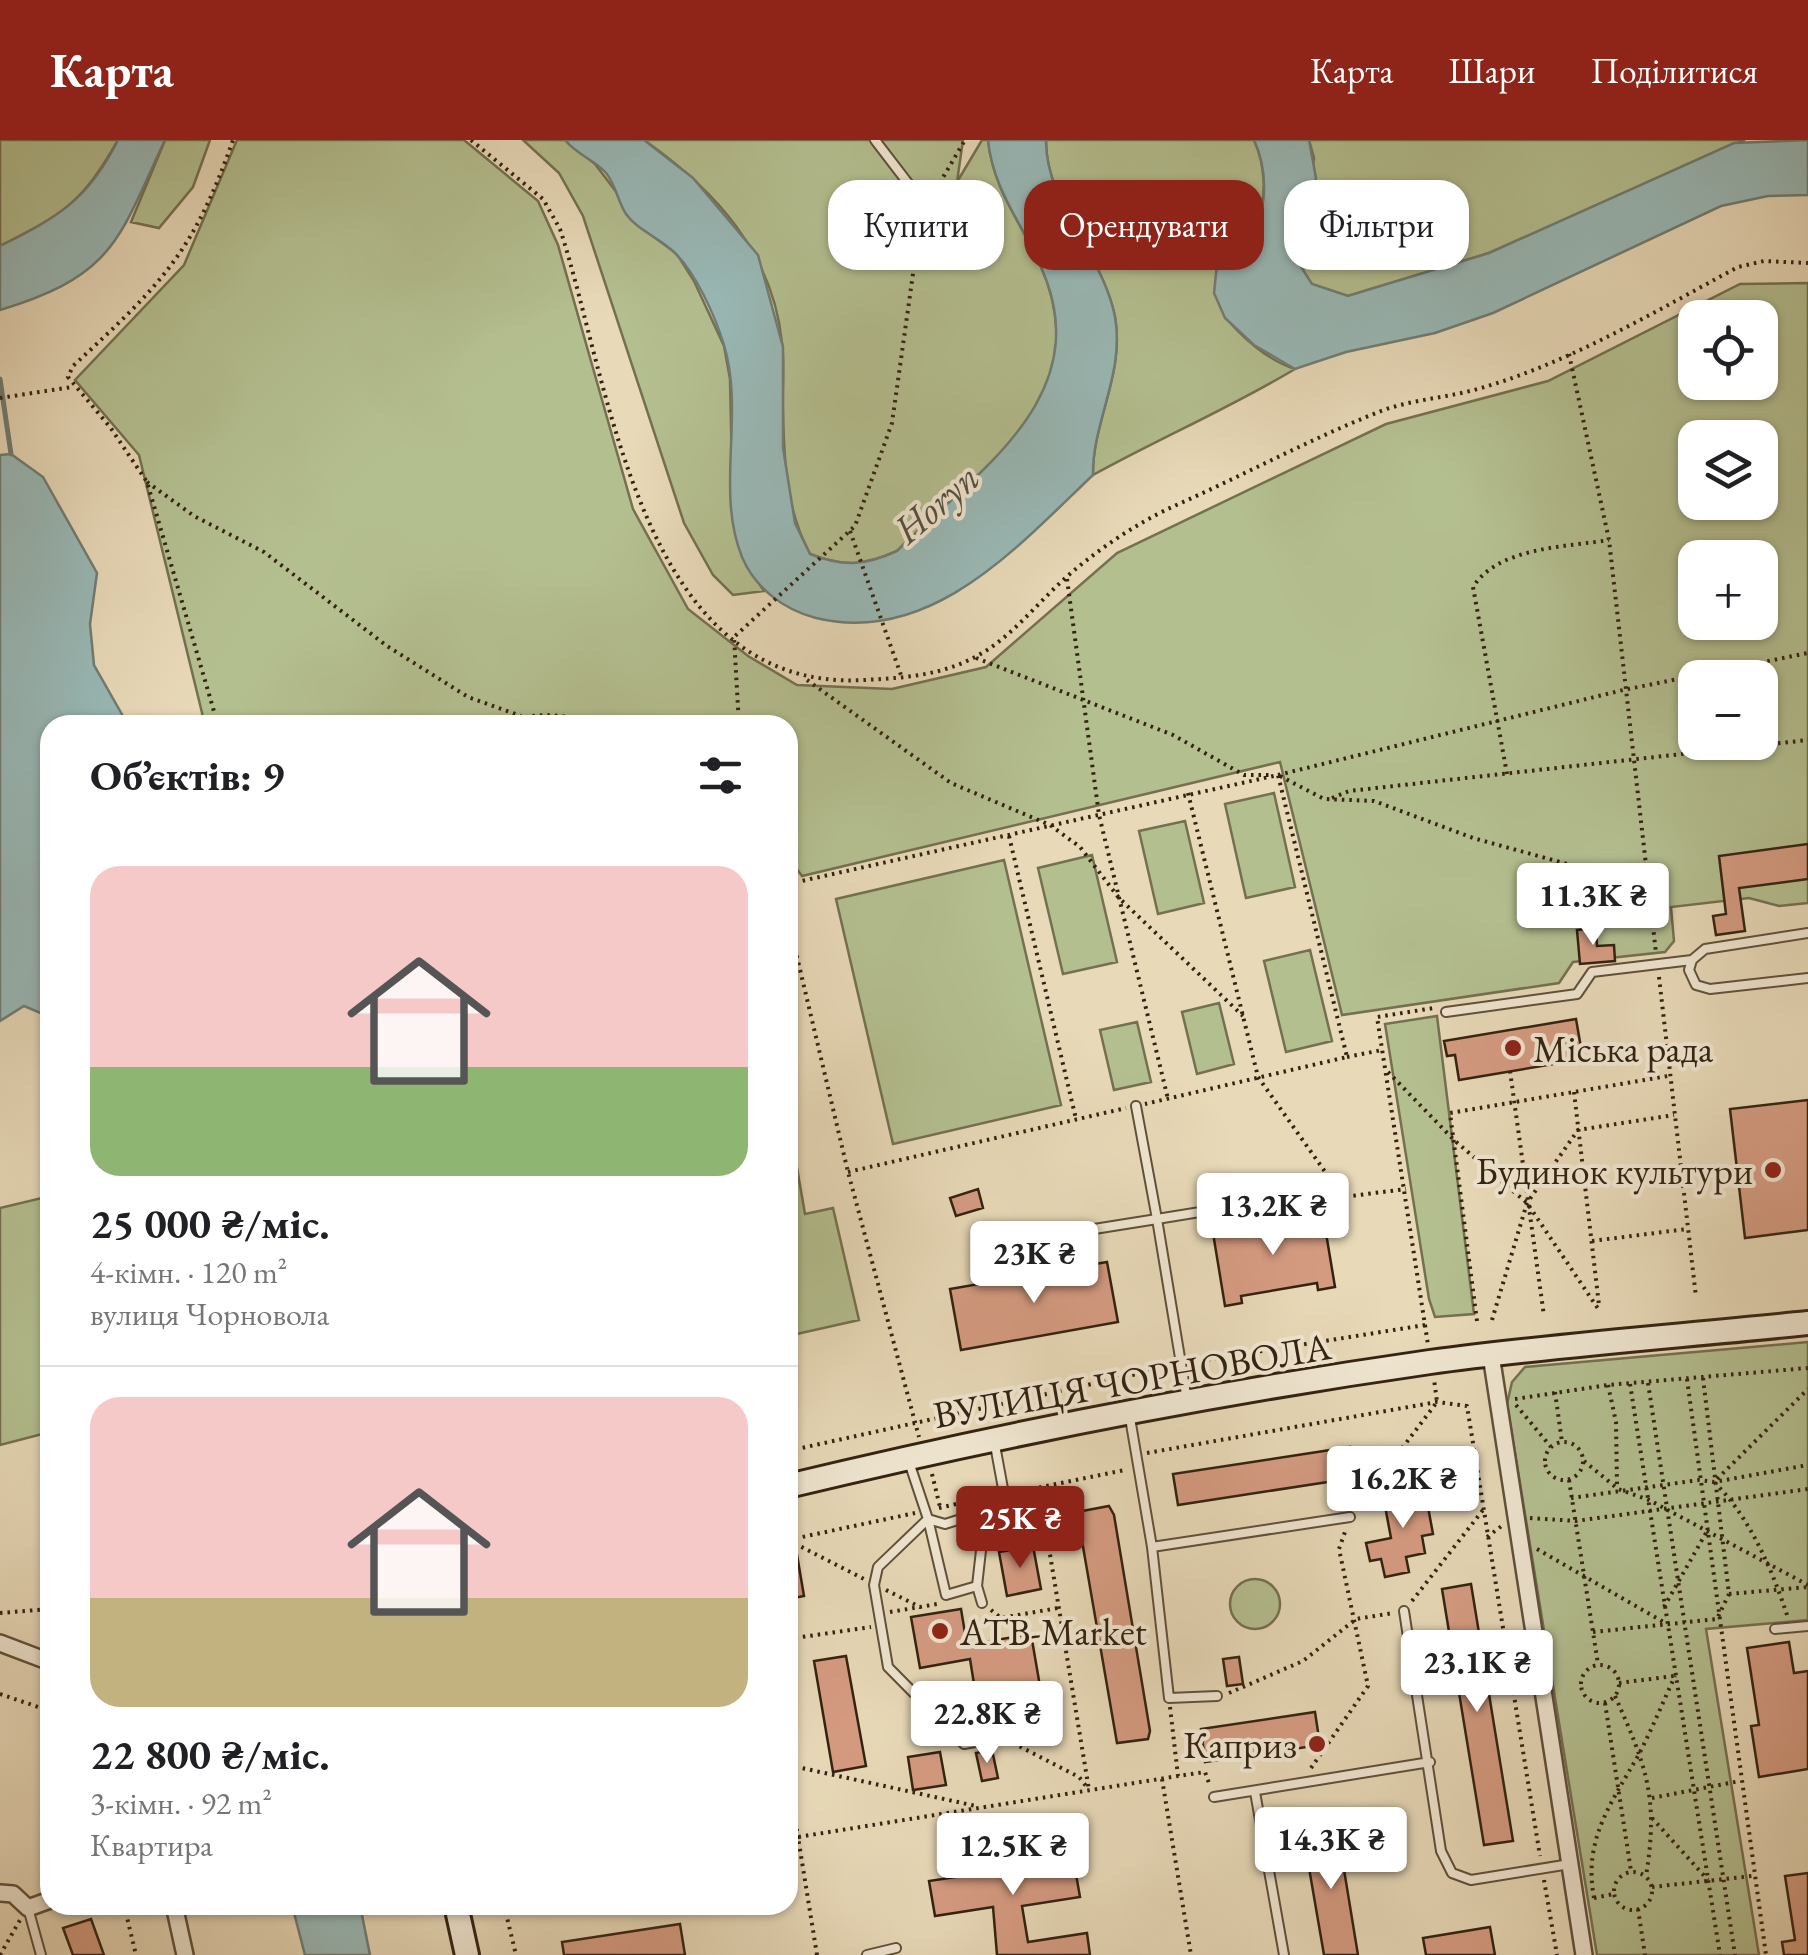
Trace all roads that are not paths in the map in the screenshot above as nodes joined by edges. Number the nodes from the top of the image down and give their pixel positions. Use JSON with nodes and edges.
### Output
{"nodes":[{"id":1,"x":874,"y":140,"type":"edge"},
{"id":2,"x":905,"y":180,"type":"edge"},
{"id":3,"x":1808,"y":933,"type":"edge"},
{"id":4,"x":1692,"y":960,"type":"junction"},
{"id":5,"x":1808,"y":978,"type":"edge"},
{"id":6,"x":1446,"y":1012,"type":"dead end"},
{"id":7,"x":1136,"y":1106,"type":"road end"},
{"id":8,"x":1292,"y":1197,"type":"dead end"},
{"id":9,"x":1157,"y":1219,"type":"junction"},
{"id":10,"x":1044,"y":1238,"type":"dead end"},
{"id":11,"x":1808,"y":1323,"type":"edge"},
{"id":12,"x":1491,"y":1355,"type":"junction"},
{"id":13,"x":1187,"y":1400,"type":"junction"},
{"id":14,"x":1128,"y":1410,"type":"junction"},
{"id":15,"x":993,"y":1436,"type":"junction"},
{"id":16,"x":908,"y":1458,"type":"junction"},
{"id":17,"x":798,"y":1484,"type":"edge"},
{"id":18,"x":985,"y":1516,"type":"junction"},
{"id":19,"x":1350,"y":1517,"type":"road end"},
{"id":20,"x":928,"y":1519,"type":"junction"},
{"id":21,"x":1152,"y":1547,"type":"junction"},
{"id":22,"x":977,"y":1586,"type":"junction"},
{"id":23,"x":982,"y":1603,"type":"road end"},
{"id":24,"x":1404,"y":1611,"type":"road end"},
{"id":25,"x":1808,"y":1626,"type":"edge"},
{"id":26,"x":1775,"y":1629,"type":"dead end"},
{"id":27,"x":0,"y":1643,"type":"edge"},
{"id":28,"x":40,"y":1658,"type":"edge"},
{"id":29,"x":1217,"y":1696,"type":"road end"},
{"id":30,"x":1002,"y":1737,"type":"road end"},
{"id":31,"x":1430,"y":1762,"type":"junction"},
{"id":32,"x":1255,"y":1792,"type":"junction"},
{"id":33,"x":1214,"y":1797,"type":"road end"},
{"id":34,"x":1570,"y":1864,"type":"junction"},
{"id":35,"x":0,"y":1893,"type":"edge"},
{"id":36,"x":40,"y":1904,"type":"edge"},
{"id":37,"x":28,"y":1908,"type":"junction"},
{"id":38,"x":176,"y":1915,"type":"edge"},
{"id":39,"x":459,"y":1915,"type":"edge"},
{"id":40,"x":896,"y":1948,"type":"dead end"},
{"id":41,"x":42,"y":1955,"type":"edge"},
{"id":42,"x":185,"y":1955,"type":"edge"},
{"id":43,"x":467,"y":1955,"type":"edge"},
{"id":44,"x":867,"y":1955,"type":"edge"},
{"id":45,"x":1284,"y":1955,"type":"edge"},
{"id":46,"x":1584,"y":1955,"type":"edge"}],
"edges":[{"from":1,"to":2,"type":"lane"},
{"from":3,"to":4,"type":"lane"},
{"from":4,"to":5,"type":"lane"},
{"from":4,"to":6,"type":"lane"},
{"from":7,"to":9,"type":"lane"},
{"from":8,"to":9,"type":"lane"},
{"from":9,"to":10,"type":"lane"},
{"from":9,"to":13,"type":"lane"},
{"from":11,"to":12,"type":"street","name":"ВУЛИЦЯ ЧОРНОВОЛА"},
{"from":12,"to":13,"type":"street","name":"ВУЛИЦЯ ЧОРНОВОЛА"},
{"from":12,"to":34,"type":"street"},
{"from":13,"to":14,"type":"street","name":"ВУЛИЦЯ ЧОРНОВОЛА"},
{"from":14,"to":15,"type":"street","name":"ВУЛИЦЯ ЧОРНОВОЛА"},
{"from":14,"to":21,"type":"lane"},
{"from":15,"to":16,"type":"street","name":"ВУЛИЦЯ ЧОРНОВОЛА"},
{"from":15,"to":18,"type":"lane"},
{"from":16,"to":17,"type":"street","name":"ВУЛИЦЯ ЧОРНОВОЛА"},
{"from":16,"to":20,"type":"lane"},
{"from":18,"to":20,"type":"lane"},
{"from":18,"to":22,"type":"lane"},
{"from":19,"to":21,"type":"lane"},
{"from":20,"to":22,"type":"lane"},
{"from":20,"to":30,"type":"lane"},
{"from":21,"to":29,"type":"lane"},
{"from":22,"to":23,"type":"lane"},
{"from":24,"to":31,"type":"lane"},
{"from":25,"to":26,"type":"lane"},
{"from":27,"to":28,"type":"street"},
{"from":31,"to":32,"type":"lane"},
{"from":31,"to":34,"type":"lane"},
{"from":32,"to":33,"type":"lane"},
{"from":32,"to":45,"type":"lane"},
{"from":34,"to":46,"type":"street"},
{"from":35,"to":37,"type":"street"},
{"from":36,"to":37,"type":"street"},
{"from":37,"to":41,"type":"lane"},
{"from":38,"to":42,"type":"street"},
{"from":39,"to":43,"type":"street"},
{"from":40,"to":44,"type":"lane"}]}
